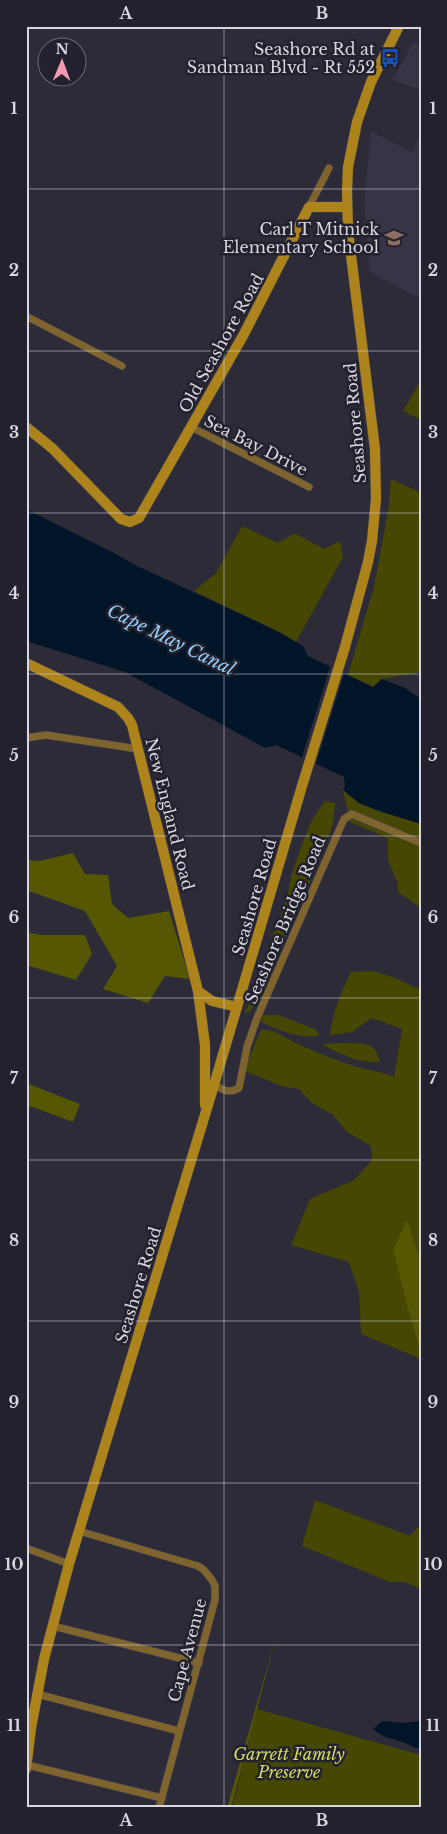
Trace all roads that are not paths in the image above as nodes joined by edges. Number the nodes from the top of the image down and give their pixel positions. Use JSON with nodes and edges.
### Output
{"nodes":[{"id":1,"x":399,"y":26,"type":"edge"},
{"id":2,"x":329,"y":168,"type":"dead end"},
{"id":3,"x":309,"y":207,"type":"junction"},
{"id":4,"x":347,"y":207,"type":"junction"},
{"id":5,"x":26,"y":316,"type":"edge"},
{"id":6,"x":122,"y":366,"type":"dead end"},
{"id":7,"x":26,"y":427,"type":"edge"},
{"id":8,"x":191,"y":428,"type":"junction"},
{"id":9,"x":309,"y":486,"type":"dead end"},
{"id":10,"x":26,"y":663,"type":"edge"},
{"id":11,"x":26,"y":738,"type":"edge"},
{"id":12,"x":138,"y":749,"type":"junction"},
{"id":13,"x":421,"y":843,"type":"edge"},
{"id":14,"x":198,"y":991,"type":"junction"},
{"id":15,"x":237,"y":1007,"type":"junction"},
{"id":16,"x":214,"y":1085,"type":"junction"},
{"id":17,"x":204,"y":1116,"type":"junction"},
{"id":18,"x":80,"y":1531,"type":"junction"},
{"id":19,"x":26,"y":1548,"type":"edge"},
{"id":20,"x":69,"y":1564,"type":"junction"},
{"id":21,"x":53,"y":1626,"type":"junction"},
{"id":22,"x":199,"y":1663,"type":"junction"},
{"id":23,"x":37,"y":1694,"type":"junction"},
{"id":24,"x":179,"y":1731,"type":"junction"},
{"id":25,"x":27,"y":1765,"type":"edge"},
{"id":26,"x":26,"y":1769,"type":"edge"},
{"id":27,"x":162,"y":1798,"type":"junction"},
{"id":28,"x":159,"y":1808,"type":"edge"}],
"edges":[{"from":1,"to":4,"type":"main road","name":"Seashore Road"},
{"from":2,"to":3,"type":"street"},
{"from":3,"to":4,"type":"main road"},
{"from":3,"to":8,"type":"main road","name":"Old Seashore Road"},
{"from":4,"to":15,"type":"main road","name":"Seashore Road"},
{"from":5,"to":6,"type":"street"},
{"from":7,"to":8,"type":"main road","name":"Old Seashore Road"},
{"from":8,"to":9,"type":"street","name":"Sea Bay Drive"},
{"from":10,"to":12,"type":"main road","name":"New England Road"},
{"from":11,"to":12,"type":"street"},
{"from":12,"to":14,"type":"main road","name":"New England Road"},
{"from":13,"to":16,"type":"street","name":"Seashore Bridge Road"},
{"from":14,"to":15,"type":"main road"},
{"from":14,"to":17,"type":"main road","name":"New England Road"},
{"from":15,"to":16,"type":"main road","name":"Seashore Road"},
{"from":16,"to":17,"type":"main road","name":"Seashore Road"},
{"from":17,"to":18,"type":"main road","name":"Seashore Road"},
{"from":18,"to":20,"type":"main road","name":"Seashore Road"},
{"from":18,"to":22,"type":"street","name":"Cape Avenue"},
{"from":19,"to":20,"type":"street"},
{"from":20,"to":21,"type":"main road","name":"Seashore Road"},
{"from":21,"to":22,"type":"street"},
{"from":21,"to":23,"type":"main road","name":"Seashore Road"},
{"from":22,"to":24,"type":"street","name":"Cape Avenue"},
{"from":23,"to":24,"type":"street"},
{"from":23,"to":25,"type":"main road","name":"Seashore Road"},
{"from":24,"to":27,"type":"street","name":"Cape Avenue"},
{"from":25,"to":26,"type":"main road","name":"Seashore Road"},
{"from":25,"to":27,"type":"street"},
{"from":27,"to":28,"type":"street","name":"Cape Avenue"}]}
